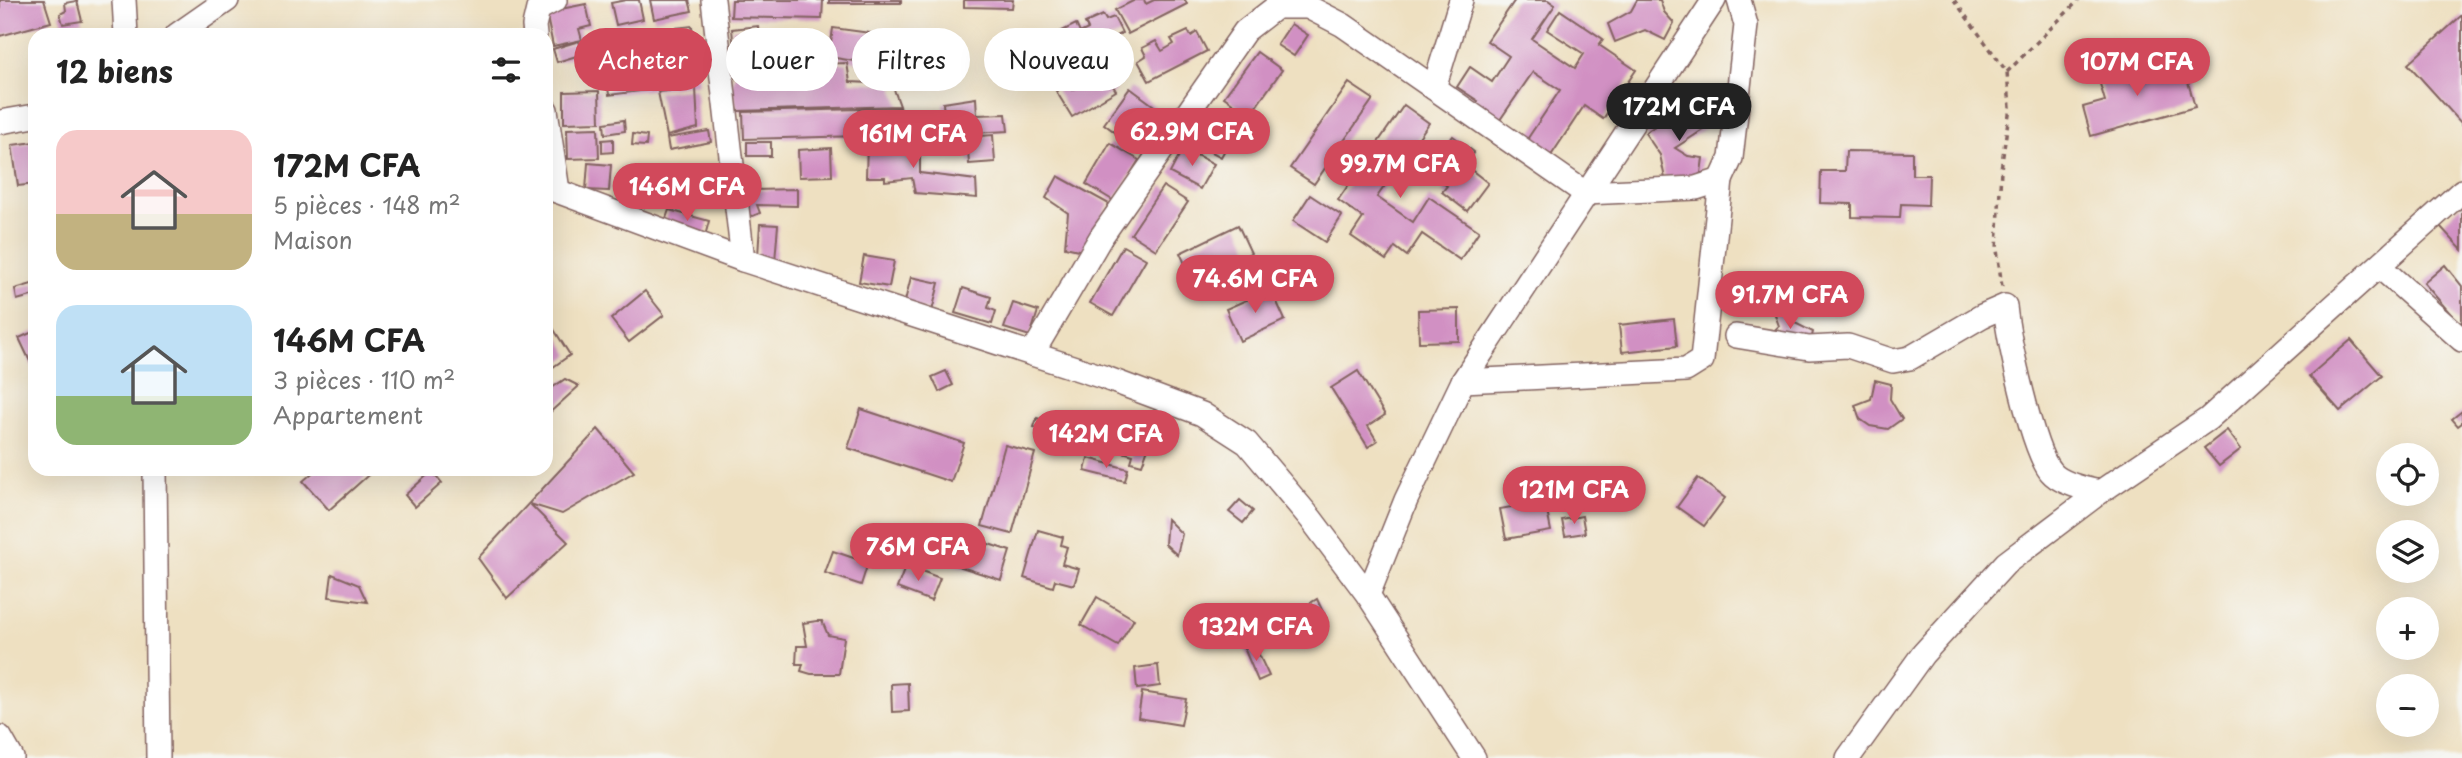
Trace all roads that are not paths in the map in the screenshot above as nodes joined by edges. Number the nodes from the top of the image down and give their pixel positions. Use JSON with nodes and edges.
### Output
{"nodes":[{"id":1,"x":124,"y":0,"type":"edge"},
{"id":2,"x":227,"y":0,"type":"edge"},
{"id":3,"x":713,"y":0,"type":"edge"},
{"id":4,"x":1461,"y":0,"type":"edge"},
{"id":5,"x":1714,"y":0,"type":"edge"},
{"id":6,"x":1740,"y":0,"type":"edge"},
{"id":7,"x":542,"y":3,"type":"edge"},
{"id":8,"x":126,"y":28,"type":"edge"},
{"id":9,"x":187,"y":28,"type":"edge"},
{"id":10,"x":534,"y":28,"type":"edge"},
{"id":11,"x":1434,"y":88,"type":"junction"},
{"id":12,"x":28,"y":117,"type":"edge"},
{"id":13,"x":0,"y":122,"type":"edge"},
{"id":14,"x":1721,"y":180,"type":"junction"},
{"id":15,"x":553,"y":189,"type":"edge"},
{"id":16,"x":2462,"y":191,"type":"edge"},
{"id":17,"x":1585,"y":193,"type":"junction"},
{"id":18,"x":743,"y":260,"type":"junction"},
{"id":19,"x":2380,"y":267,"type":"junction"},
{"id":20,"x":1736,"y":336,"type":"dead end"},
{"id":21,"x":2462,"y":341,"type":"edge"},
{"id":22,"x":1032,"y":354,"type":"junction"},
{"id":23,"x":1463,"y":381,"type":"junction"},
{"id":24,"x":155,"y":476,"type":"edge"},
{"id":25,"x":2065,"y":480,"type":"junction"},
{"id":26,"x":2099,"y":492,"type":"junction"},
{"id":27,"x":2062,"y":521,"type":"junction"},
{"id":28,"x":1368,"y":595,"type":"junction"},
{"id":29,"x":0,"y":737,"type":"edge"},
{"id":30,"x":12,"y":758,"type":"edge"},
{"id":31,"x":158,"y":758,"type":"edge"},
{"id":32,"x":1474,"y":758,"type":"edge"},
{"id":33,"x":1848,"y":758,"type":"edge"}],
"edges":[{"from":1,"to":8,"type":"street"},
{"from":2,"to":9,"type":"street"},
{"from":3,"to":18,"type":"street"},
{"from":4,"to":11,"type":"street"},
{"from":5,"to":17,"type":"street"},
{"from":6,"to":14,"type":"street"},
{"from":7,"to":10,"type":"street"},
{"from":11,"to":17,"type":"street"},
{"from":11,"to":22,"type":"street"},
{"from":12,"to":13,"type":"street"},
{"from":14,"to":17,"type":"street"},
{"from":14,"to":23,"type":"street"},
{"from":15,"to":18,"type":"street"},
{"from":16,"to":19,"type":"street"},
{"from":17,"to":23,"type":"street"},
{"from":18,"to":22,"type":"street"},
{"from":19,"to":21,"type":"street"},
{"from":19,"to":26,"type":"street"},
{"from":20,"to":25,"type":"street"},
{"from":22,"to":28,"type":"street"},
{"from":23,"to":28,"type":"street"},
{"from":24,"to":31,"type":"street"},
{"from":25,"to":26,"type":"street"},
{"from":25,"to":27,"type":"street"},
{"from":26,"to":27,"type":"street"},
{"from":27,"to":33,"type":"street"},
{"from":28,"to":32,"type":"street"},
{"from":29,"to":30,"type":"street"}]}
